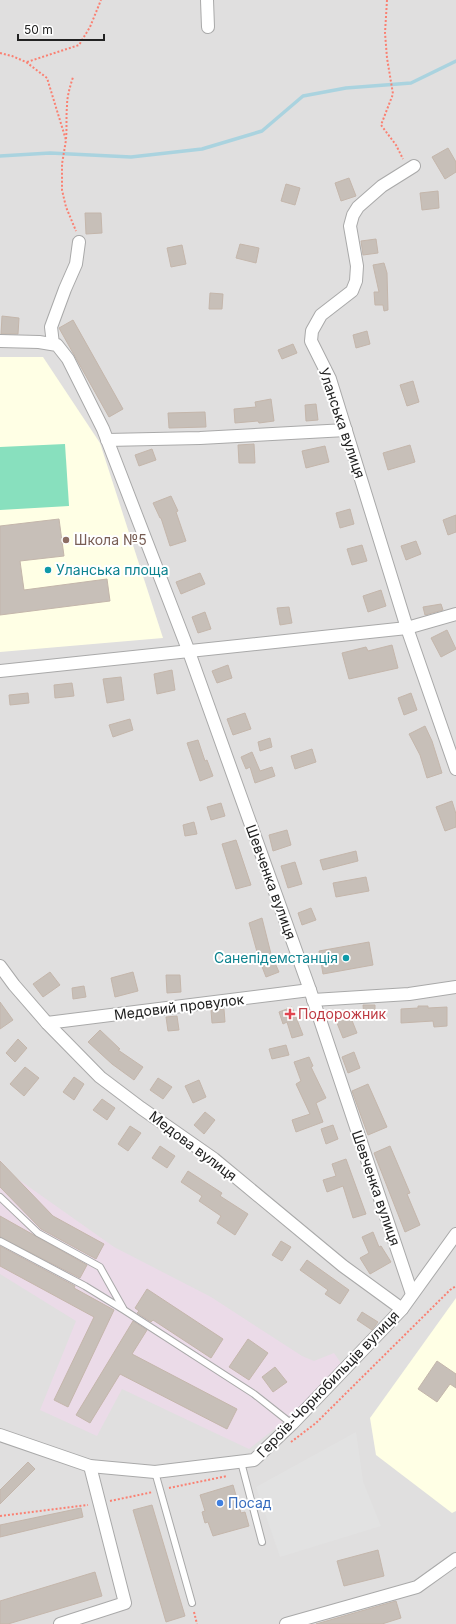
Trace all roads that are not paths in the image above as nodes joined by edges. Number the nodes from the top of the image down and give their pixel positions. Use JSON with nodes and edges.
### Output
{"nodes":[{"id":1,"x":207,"y":0,"type":"edge"},
{"id":2,"x":208,"y":28,"type":"dead end"},
{"id":3,"x":411,"y":168,"type":"road end"},
{"id":4,"x":79,"y":242,"type":"road end"},
{"id":5,"x":0,"y":341,"type":"edge"},
{"id":6,"x":53,"y":344,"type":"junction"},
{"id":7,"x":346,"y":430,"type":"junction"},
{"id":8,"x":107,"y":440,"type":"junction"},
{"id":9,"x":456,"y":614,"type":"edge"},
{"id":10,"x":407,"y":628,"type":"junction"},
{"id":11,"x":189,"y":652,"type":"junction"},
{"id":12,"x":0,"y":671,"type":"edge"},
{"id":13,"x":456,"y":769,"type":"edge"},
{"id":14,"x":0,"y":966,"type":"edge"},
{"id":15,"x":456,"y":987,"type":"edge"},
{"id":16,"x":311,"y":995,"type":"junction"},
{"id":17,"x":47,"y":1023,"type":"junction"},
{"id":18,"x":0,"y":1197,"type":"edge"},
{"id":19,"x":456,"y":1234,"type":"edge"},
{"id":20,"x":0,"y":1241,"type":"edge"},
{"id":21,"x":412,"y":1294,"type":"junction"},
{"id":22,"x":402,"y":1309,"type":"junction"},
{"id":23,"x":124,"y":1310,"type":"junction"},
{"id":24,"x":292,"y":1424,"type":"junction"},
{"id":25,"x":0,"y":1435,"type":"edge"},
{"id":26,"x":90,"y":1466,"type":"junction"},
{"id":27,"x":242,"y":1467,"type":"junction"},
{"id":28,"x":155,"y":1472,"type":"junction"},
{"id":29,"x":262,"y":1542,"type":"dead end"},
{"id":30,"x":456,"y":1559,"type":"edge"},
{"id":31,"x":192,"y":1603,"type":"road end"},
{"id":32,"x":86,"y":1620,"type":"edge"},
{"id":33,"x":60,"y":1624,"type":"edge"},
{"id":34,"x":286,"y":1624,"type":"edge"}],
"edges":[{"from":1,"to":2,"type":"street"},
{"from":3,"to":7,"type":"street","name":"Уланська вулиця"},
{"from":4,"to":6,"type":"street"},
{"from":5,"to":6,"type":"street"},
{"from":6,"to":8,"type":"street"},
{"from":7,"to":8,"type":"street"},
{"from":7,"to":10,"type":"street","name":"Уланська вулиця"},
{"from":8,"to":11,"type":"street"},
{"from":9,"to":10,"type":"street"},
{"from":10,"to":11,"type":"street"},
{"from":10,"to":13,"type":"street","name":"Уланська вулиця"},
{"from":11,"to":12,"type":"street"},
{"from":11,"to":16,"type":"street","name":"Шевченка вулиця"},
{"from":14,"to":17,"type":"street","name":"Медова вулиця"},
{"from":15,"to":16,"type":"street","name":"Медовий провулок"},
{"from":16,"to":17,"type":"street","name":"Медовий провулок"},
{"from":16,"to":21,"type":"street","name":"Шевченка вулиця"},
{"from":17,"to":22,"type":"street","name":"Медова вулиця"},
{"from":18,"to":23,"type":"lane"},
{"from":19,"to":21,"type":"street","name":"Героїв-Чорнобильців вулиця"},
{"from":20,"to":23,"type":"lane"},
{"from":21,"to":22,"type":"street","name":"Героїв-Чорнобильців вулиця"},
{"from":22,"to":24,"type":"street","name":"Героїв-Чорнобильців вулиця"},
{"from":23,"to":24,"type":"lane"},
{"from":24,"to":27,"type":"street","name":"Героїв-Чорнобильців вулиця"},
{"from":25,"to":26,"type":"street","name":"Героїв-Чорнобильців вулиця"},
{"from":26,"to":28,"type":"street","name":"Героїв-Чорнобильців вулиця"},
{"from":26,"to":32,"type":"street"},
{"from":27,"to":28,"type":"street","name":"Героїв-Чорнобильців вулиця"},
{"from":27,"to":29,"type":"lane"},
{"from":28,"to":31,"type":"lane"},
{"from":30,"to":34,"type":"street"},
{"from":32,"to":33,"type":"street"}]}
